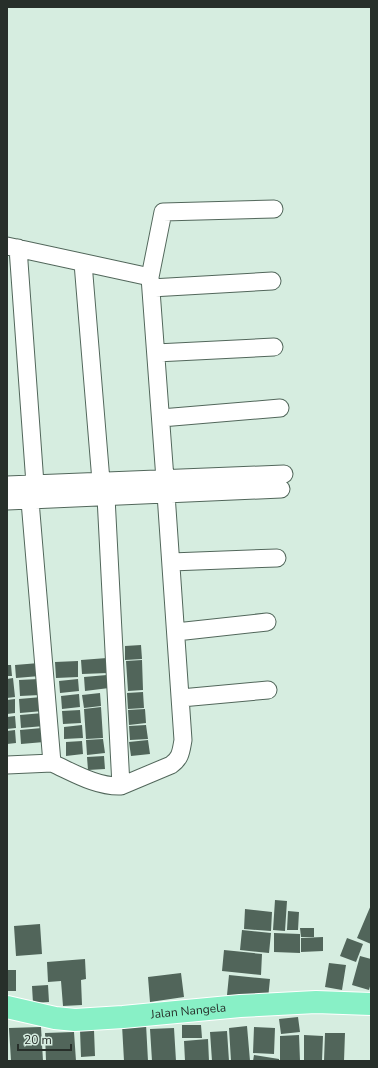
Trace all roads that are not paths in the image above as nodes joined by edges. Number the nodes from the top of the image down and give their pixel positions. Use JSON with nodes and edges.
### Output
{"nodes":[{"id":1,"x":274,"y":210,"type":"dead end"},
{"id":2,"x":13,"y":247,"type":"edge"},
{"id":3,"x":83,"y":263,"type":"junction"},
{"id":4,"x":272,"y":281,"type":"dead end"},
{"id":5,"x":151,"y":282,"type":"junction"},
{"id":6,"x":274,"y":347,"type":"dead end"},
{"id":7,"x":156,"y":353,"type":"junction"},
{"id":8,"x":280,"y":408,"type":"dead end"},
{"id":9,"x":161,"y":418,"type":"junction"},
{"id":10,"x":283,"y":481,"type":"dead end"},
{"id":11,"x":35,"y":484,"type":"junction"},
{"id":12,"x":7,"y":485,"type":"edge"},
{"id":13,"x":166,"y":486,"type":"junction"},
{"id":14,"x":104,"y":489,"type":"junction"},
{"id":15,"x":7,"y":501,"type":"edge"},
{"id":16,"x":30,"y":501,"type":"junction"},
{"id":17,"x":277,"y":558,"type":"dead end"},
{"id":18,"x":171,"y":562,"type":"junction"},
{"id":19,"x":267,"y":622,"type":"dead end"},
{"id":20,"x":176,"y":632,"type":"junction"},
{"id":21,"x":268,"y":690,"type":"dead end"},
{"id":22,"x":180,"y":698,"type":"junction"},
{"id":23,"x":52,"y":763,"type":"junction"},
{"id":24,"x":7,"y":765,"type":"edge"},
{"id":25,"x":121,"y":786,"type":"junction"},
{"id":26,"x":371,"y":1004,"type":"edge"},
{"id":27,"x":7,"y":1008,"type":"edge"}],
"edges":[{"from":1,"to":5,"type":"street"},
{"from":2,"to":3,"type":"street"},
{"from":2,"to":11,"type":"street"},
{"from":3,"to":5,"type":"street"},
{"from":3,"to":14,"type":"street"},
{"from":4,"to":5,"type":"street"},
{"from":5,"to":7,"type":"street"},
{"from":6,"to":7,"type":"street"},
{"from":7,"to":9,"type":"street"},
{"from":8,"to":9,"type":"street"},
{"from":9,"to":13,"type":"street"},
{"from":10,"to":13,"type":"street"},
{"from":11,"to":12,"type":"street"},
{"from":11,"to":14,"type":"street"},
{"from":13,"to":14,"type":"street"},
{"from":13,"to":18,"type":"street"},
{"from":14,"to":16,"type":"street"},
{"from":14,"to":25,"type":"street"},
{"from":15,"to":16,"type":"street"},
{"from":16,"to":23,"type":"street"},
{"from":17,"to":18,"type":"street"},
{"from":18,"to":20,"type":"street"},
{"from":19,"to":20,"type":"street"},
{"from":20,"to":22,"type":"street"},
{"from":21,"to":22,"type":"street"},
{"from":22,"to":25,"type":"street"},
{"from":23,"to":24,"type":"street"},
{"from":23,"to":25,"type":"street"},
{"from":26,"to":27,"type":"main road","name":"Jalan Nangela"}]}
